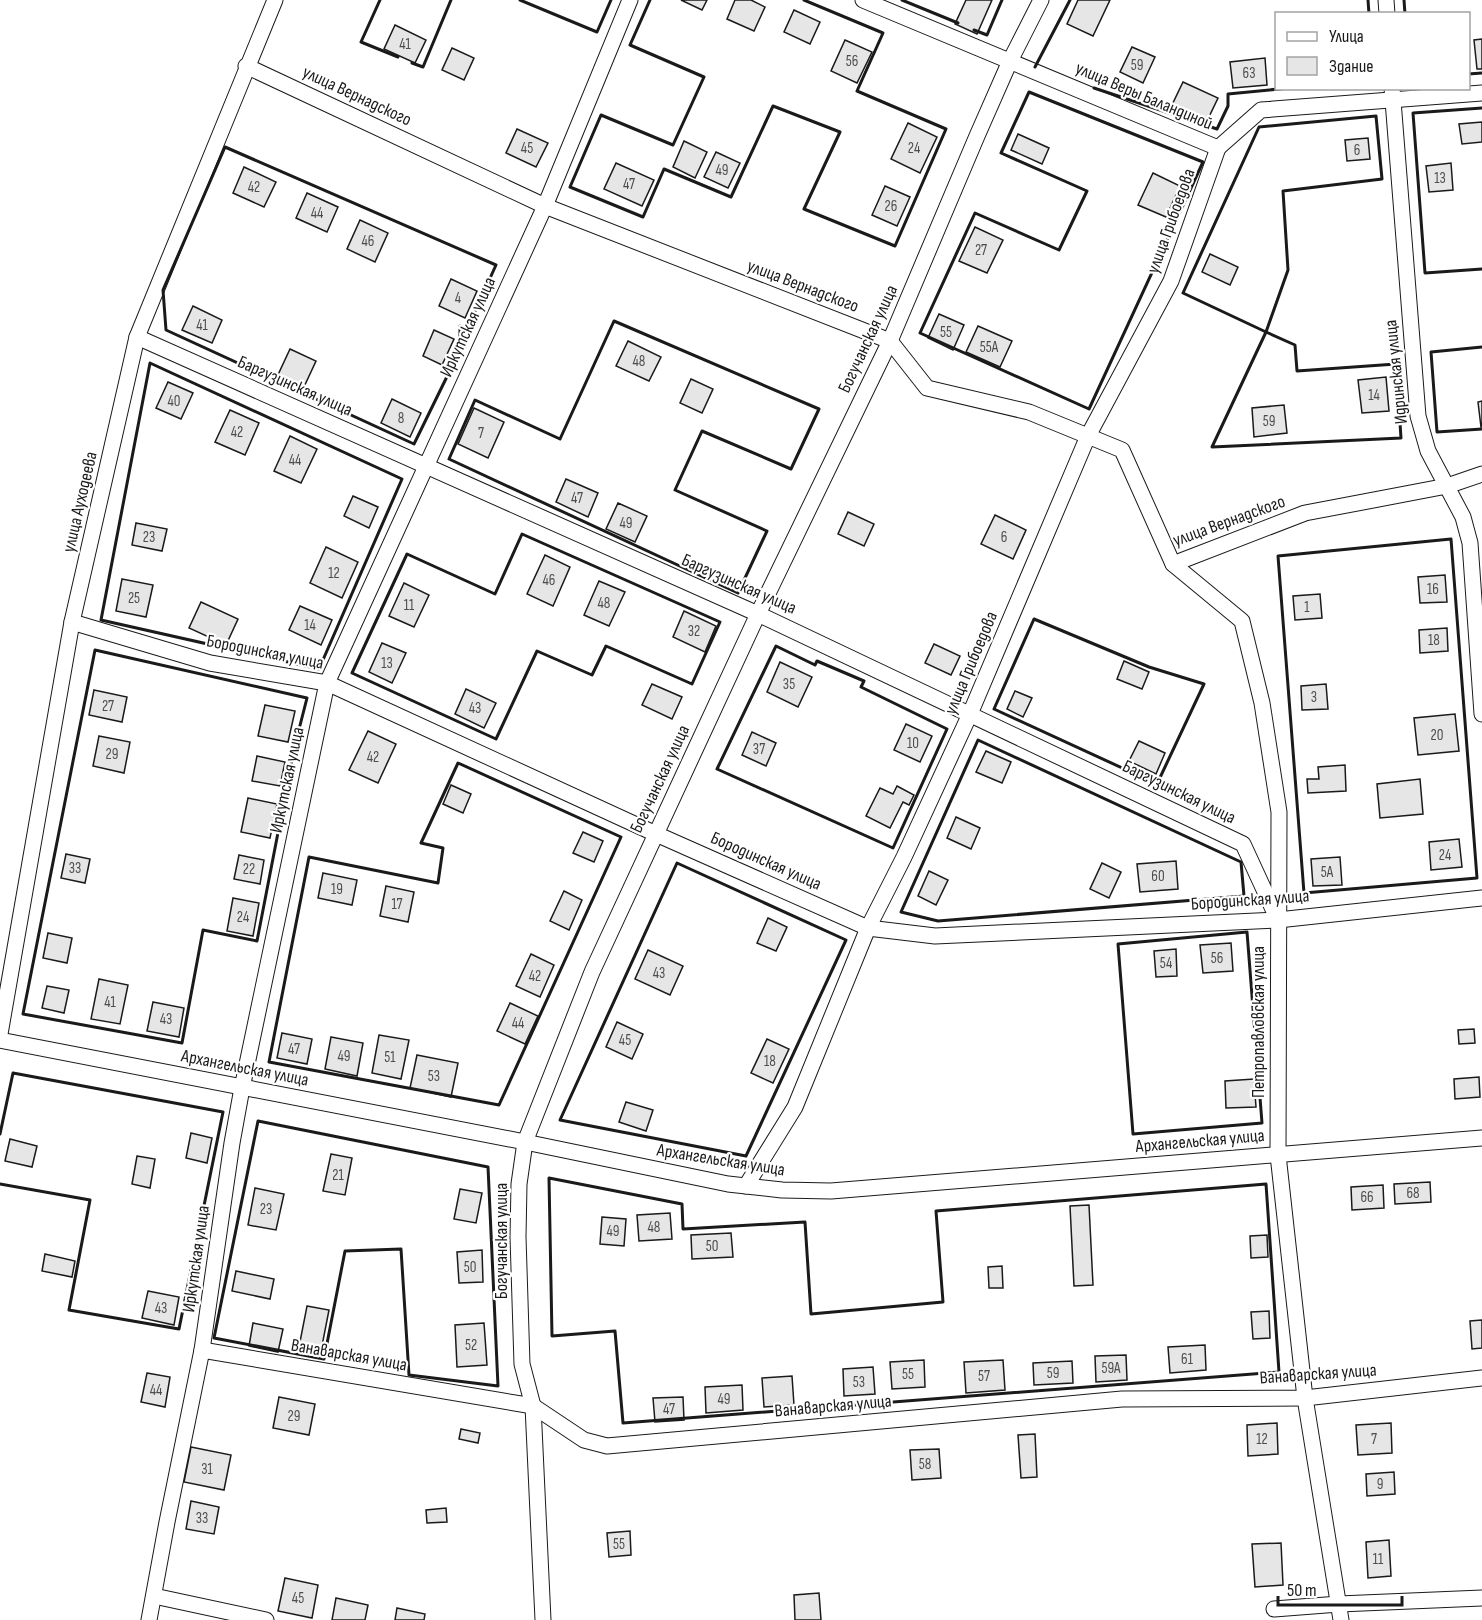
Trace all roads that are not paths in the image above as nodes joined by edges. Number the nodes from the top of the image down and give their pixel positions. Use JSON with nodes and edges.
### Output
{"nodes":[{"id":1,"x":275,"y":0,"type":"edge"},
{"id":2,"x":630,"y":0,"type":"edge"},
{"id":3,"x":863,"y":0,"type":"edge"},
{"id":4,"x":1041,"y":0,"type":"edge"},
{"id":5,"x":1010,"y":61,"type":"junction"},
{"id":6,"x":246,"y":66,"type":"junction"},
{"id":7,"x":1482,"y":93,"type":"edge"},
{"id":8,"x":1393,"y":94,"type":"edge"},
{"id":9,"x":1218,"y":148,"type":"junction"},
{"id":10,"x":545,"y":206,"type":"junction"},
{"id":11,"x":137,"y":337,"type":"junction"},
{"id":12,"x":891,"y":341,"type":"junction"},
{"id":13,"x":1088,"y":436,"type":"junction"},
{"id":14,"x":425,"y":466,"type":"junction"},
{"id":15,"x":1482,"y":474,"type":"edge"},
{"id":16,"x":1447,"y":486,"type":"junction"},
{"id":17,"x":1173,"y":564,"type":"junction"},
{"id":18,"x":758,"y":614,"type":"junction"},
{"id":19,"x":72,"y":622,"type":"junction"},
{"id":20,"x":327,"y":683,"type":"junction"},
{"id":21,"x":970,"y":714,"type":"junction"},
{"id":22,"x":1482,"y":714,"type":"edge"},
{"id":23,"x":656,"y":834,"type":"junction"},
{"id":24,"x":1482,"y":898,"type":"edge"},
{"id":25,"x":1278,"y":920,"type":"junction"},
{"id":26,"x":868,"y":928,"type":"junction"},
{"id":27,"x":0,"y":1034,"type":"edge"},
{"id":28,"x":0,"y":1040,"type":"edge"},
{"id":29,"x":242,"y":1088,"type":"junction"},
{"id":30,"x":1482,"y":1138,"type":"edge"},
{"id":31,"x":525,"y":1142,"type":"junction"},
{"id":32,"x":1278,"y":1155,"type":"junction"},
{"id":33,"x":747,"y":1186,"type":"junction"},
{"id":34,"x":202,"y":1350,"type":"junction"},
{"id":35,"x":1482,"y":1378,"type":"edge"},
{"id":36,"x":1305,"y":1398,"type":"junction"},
{"id":37,"x":533,"y":1406,"type":"junction"},
{"id":38,"x":154,"y":1596,"type":"junction"},
{"id":39,"x":1482,"y":1598,"type":"edge"},
{"id":40,"x":1339,"y":1604,"type":"junction"},
{"id":41,"x":1274,"y":1609,"type":"dead end"},
{"id":42,"x":149,"y":1620,"type":"edge"},
{"id":43,"x":266,"y":1620,"type":"edge"},
{"id":44,"x":543,"y":1620,"type":"edge"},
{"id":45,"x":1341,"y":1620,"type":"edge"}],
"edges":[{"from":1,"to":6,"type":"street","name":"улица Ауходеева"},
{"from":2,"to":10,"type":"street","name":"Иркутская улица"},
{"from":3,"to":5,"type":"street","name":"улица Веры Баландиной"},
{"from":4,"to":5,"type":"street","name":"Богучанская улица"},
{"from":5,"to":9,"type":"street","name":"улица Веры Баландиной"},
{"from":5,"to":12,"type":"street","name":"Богучанская улица"},
{"from":6,"to":10,"type":"street","name":"улица Вернадского"},
{"from":6,"to":11,"type":"street","name":"улица Ауходеева"},
{"from":7,"to":8,"type":"street","name":"улица Веры Баландиной"},
{"from":8,"to":9,"type":"street","name":"улица Веры Баландиной"},
{"from":8,"to":16,"type":"street","name":"Идринская улица"},
{"from":9,"to":13,"type":"street","name":"улица Грибоедова"},
{"from":10,"to":12,"type":"street","name":"улица Вернадского"},
{"from":10,"to":14,"type":"street","name":"Иркутская улица"},
{"from":11,"to":14,"type":"street","name":"Баргузинская улица"},
{"from":11,"to":19,"type":"street","name":"улица Ауходеева"},
{"from":12,"to":13,"type":"street","name":"улица Вернадского"},
{"from":12,"to":18,"type":"street","name":"Богучанская улица"},
{"from":13,"to":17,"type":"street","name":"улица Вернадского"},
{"from":13,"to":21,"type":"street","name":"улица Грибоедова"},
{"from":14,"to":18,"type":"street","name":"Баргузинская улица"},
{"from":14,"to":20,"type":"street","name":"Иркутская улица"},
{"from":15,"to":16,"type":"street","name":"улица Вернадского"},
{"from":16,"to":17,"type":"street","name":"улица Вернадского"},
{"from":16,"to":22,"type":"street","name":"Идринская улица"},
{"from":17,"to":25,"type":"street","name":"Петропавловская улица"},
{"from":18,"to":21,"type":"street","name":"Баргузинская улица"},
{"from":18,"to":23,"type":"street","name":"Богучанская улица"},
{"from":19,"to":20,"type":"street","name":"Бородинская улица"},
{"from":19,"to":27,"type":"street","name":"улица Ауходеева"},
{"from":20,"to":23,"type":"street","name":"Бородинская улица"},
{"from":20,"to":29,"type":"street","name":"Иркутская улица"},
{"from":21,"to":25,"type":"street","name":"Баргузинская улица"},
{"from":21,"to":26,"type":"street","name":"улица Грибоедова"},
{"from":23,"to":26,"type":"street","name":"Бородинская улица"},
{"from":23,"to":31,"type":"street","name":"Богучанская улица"},
{"from":24,"to":25,"type":"street","name":"Бородинская улица"},
{"from":25,"to":26,"type":"street","name":"Бородинская улица"},
{"from":25,"to":32,"type":"street","name":"Петропавловская улица"},
{"from":26,"to":33,"type":"street","name":"улица Грибоедова"},
{"from":28,"to":29,"type":"street","name":"Архангельская улица"},
{"from":29,"to":31,"type":"street","name":"Архангельская улица"},
{"from":29,"to":34,"type":"street","name":"Иркутская улица"},
{"from":30,"to":32,"type":"street","name":"Архангельская улица"},
{"from":31,"to":33,"type":"street","name":"Архангельская улица"},
{"from":31,"to":37,"type":"street","name":"Богучанская улица"},
{"from":32,"to":33,"type":"street","name":"Архангельская улица"},
{"from":32,"to":36,"type":"street","name":"Петропавловская улица"},
{"from":34,"to":37,"type":"street","name":"Ванаварская улица"},
{"from":34,"to":38,"type":"street","name":"Иркутская улица"},
{"from":35,"to":36,"type":"street","name":"Ванаварская улица"},
{"from":36,"to":37,"type":"street","name":"Ванаварская улица"},
{"from":36,"to":40,"type":"street","name":"Петропавловская улица"},
{"from":37,"to":44,"type":"street","name":"Богучанская улица"},
{"from":38,"to":42,"type":"street","name":"Иркутская улица"},
{"from":38,"to":43,"type":"street"},
{"from":39,"to":40,"type":"street"},
{"from":40,"to":41,"type":"street"},
{"from":40,"to":45,"type":"street","name":"Петропавловская улица"}]}
